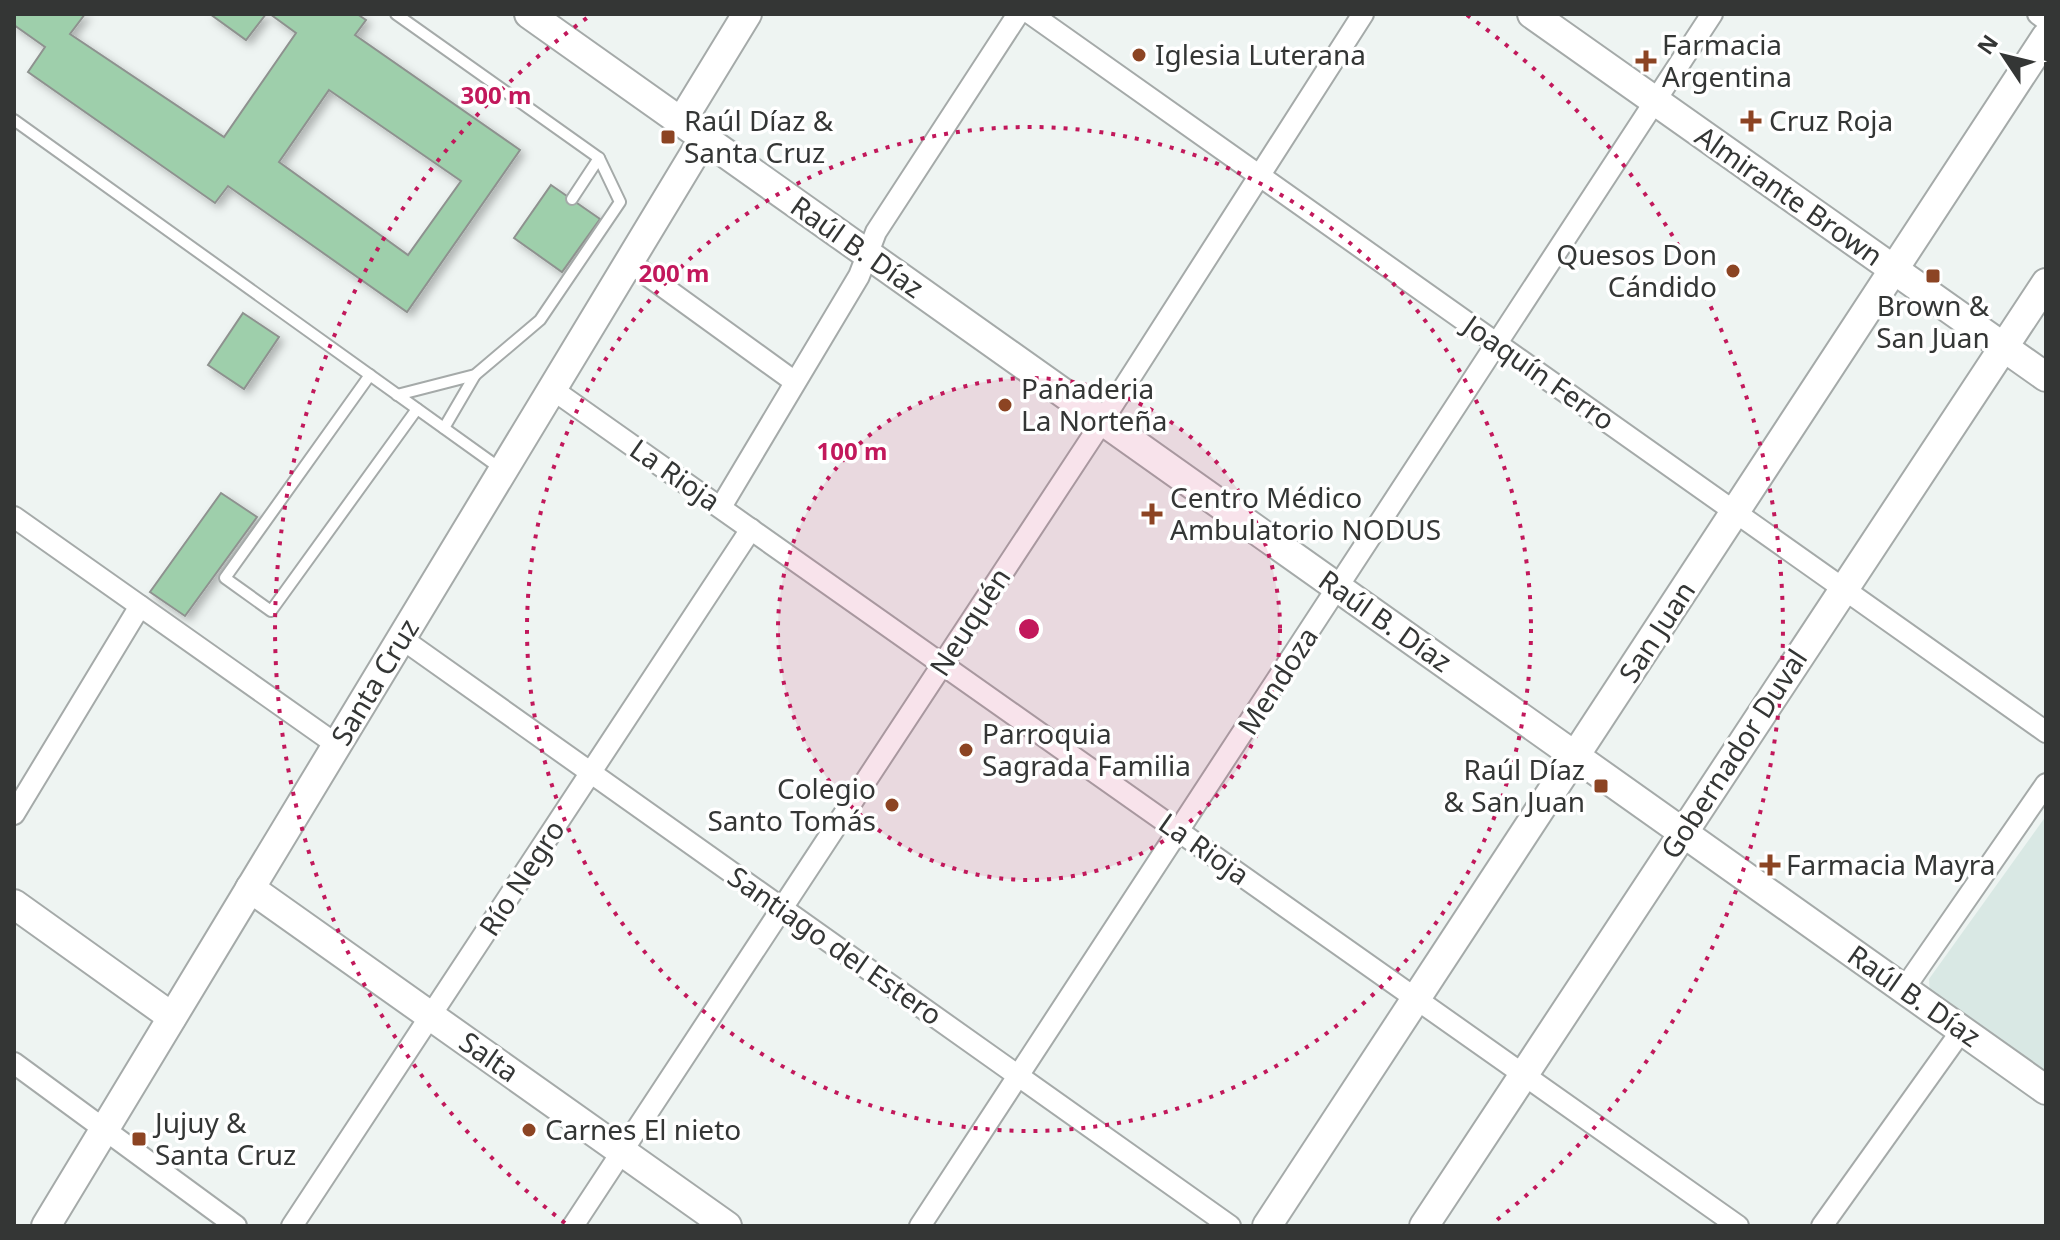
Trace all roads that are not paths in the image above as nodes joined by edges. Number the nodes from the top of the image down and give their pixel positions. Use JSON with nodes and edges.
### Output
{"nodes":[{"id":1,"x":396,"y":14,"type":"edge"},
{"id":2,"x":529,"y":14,"type":"edge"},
{"id":3,"x":747,"y":14,"type":"edge"},
{"id":4,"x":1018,"y":14,"type":"edge"},
{"id":5,"x":1031,"y":14,"type":"edge"},
{"id":6,"x":1363,"y":14,"type":"edge"},
{"id":7,"x":1532,"y":14,"type":"edge"},
{"id":8,"x":1712,"y":14,"type":"edge"},
{"id":9,"x":2038,"y":14,"type":"edge"},
{"id":10,"x":2046,"y":20,"type":"edge"},
{"id":11,"x":2046,"y":37,"type":"edge"},
{"id":12,"x":1655,"y":101,"type":"junction"},
{"id":13,"x":14,"y":120,"type":"edge"},
{"id":14,"x":692,"y":130,"type":"junction"},
{"id":15,"x":599,"y":158,"type":"junction"},
{"id":16,"x":1260,"y":175,"type":"junction"},
{"id":17,"x":572,"y":199,"type":"dead end"},
{"id":18,"x":867,"y":254,"type":"junction"},
{"id":19,"x":629,"y":262,"type":"junction"},
{"id":20,"x":1894,"y":270,"type":"junction"},
{"id":21,"x":2046,"y":283,"type":"edge"},
{"id":22,"x":1497,"y":344,"type":"junction"},
{"id":23,"x":2004,"y":347,"type":"junction"},
{"id":24,"x":370,"y":375,"type":"junction"},
{"id":25,"x":475,"y":375,"type":"junction"},
{"id":26,"x":2046,"y":377,"type":"edge"},
{"id":27,"x":795,"y":382,"type":"junction"},
{"id":28,"x":552,"y":389,"type":"junction"},
{"id":29,"x":397,"y":395,"type":"junction"},
{"id":30,"x":417,"y":409,"type":"junction"},
{"id":31,"x":1102,"y":421,"type":"junction"},
{"id":32,"x":444,"y":428,"type":"junction"},
{"id":33,"x":503,"y":470,"type":"junction"},
{"id":34,"x":721,"y":507,"type":"junction"},
{"id":35,"x":1735,"y":512,"type":"junction"},
{"id":36,"x":14,"y":517,"type":"edge"},
{"id":37,"x":751,"y":529,"type":"junction"},
{"id":38,"x":1338,"y":588,"type":"junction"},
{"id":39,"x":1843,"y":588,"type":"junction"},
{"id":40,"x":140,"y":606,"type":"junction"},
{"id":41,"x":401,"y":638,"type":"junction"},
{"id":42,"x":943,"y":664,"type":"junction"},
{"id":43,"x":2046,"y":732,"type":"edge"},
{"id":44,"x":337,"y":745,"type":"junction"},
{"id":45,"x":1575,"y":756,"type":"junction"},
{"id":46,"x":591,"y":773,"type":"junction"},
{"id":47,"x":2046,"y":784,"type":"edge"},
{"id":48,"x":14,"y":814,"type":"edge"},
{"id":49,"x":1180,"y":831,"type":"junction"},
{"id":50,"x":1682,"y":832,"type":"junction"},
{"id":51,"x":250,"y":888,"type":"junction"},
{"id":52,"x":14,"y":904,"type":"edge"},
{"id":53,"x":782,"y":908,"type":"junction"},
{"id":54,"x":1904,"y":989,"type":"junction"},
{"id":55,"x":1416,"y":999,"type":"junction"},
{"id":56,"x":431,"y":1016,"type":"junction"},
{"id":57,"x":172,"y":1017,"type":"junction"},
{"id":58,"x":1962,"y":1030,"type":"junction"},
{"id":59,"x":14,"y":1063,"type":"edge"},
{"id":60,"x":1523,"y":1074,"type":"junction"},
{"id":61,"x":1019,"y":1076,"type":"junction"},
{"id":62,"x":2046,"y":1090,"type":"edge"},
{"id":63,"x":104,"y":1130,"type":"junction"},
{"id":64,"x":622,"y":1152,"type":"junction"},
{"id":65,"x":46,"y":1226,"type":"edge"},
{"id":66,"x":236,"y":1226,"type":"edge"},
{"id":67,"x":292,"y":1226,"type":"edge"},
{"id":68,"x":573,"y":1226,"type":"edge"},
{"id":69,"x":727,"y":1226,"type":"edge"},
{"id":70,"x":920,"y":1226,"type":"edge"},
{"id":71,"x":1230,"y":1226,"type":"edge"},
{"id":72,"x":1267,"y":1226,"type":"edge"},
{"id":73,"x":1424,"y":1226,"type":"edge"},
{"id":74,"x":1738,"y":1226,"type":"edge"},
{"id":75,"x":1822,"y":1226,"type":"edge"}],
"edges":[{"from":1,"to":15,"type":"lane"},
{"from":2,"to":14,"type":"street","name":"Raúl B. Díaz"},
{"from":3,"to":14,"type":"street","name":"Santa Cruz"},
{"from":4,"to":18,"type":"street"},
{"from":5,"to":16,"type":"street","name":"Joaquín Ferro"},
{"from":6,"to":16,"type":"street","name":"Neuquén"},
{"from":7,"to":12,"type":"street","name":"Almirante Brown"},
{"from":8,"to":12,"type":"street","name":"Mendoza"},
{"from":9,"to":10,"type":"street"},
{"from":11,"to":20,"type":"street","name":"San Juan"},
{"from":12,"to":20,"type":"street","name":"Almirante Brown"},
{"from":12,"to":22,"type":"street","name":"Mendoza"},
{"from":13,"to":24,"type":"lane"},
{"from":14,"to":18,"type":"street","name":"Raúl B. Díaz"},
{"from":14,"to":19,"type":"street","name":"Santa Cruz"},
{"from":15,"to":17,"type":"lane"},
{"from":15,"to":25,"type":"lane"},
{"from":16,"to":22,"type":"street","name":"Joaquín Ferro"},
{"from":16,"to":31,"type":"street","name":"Neuquén"},
{"from":18,"to":27,"type":"street"},
{"from":18,"to":31,"type":"street","name":"Raúl B. Díaz"},
{"from":19,"to":27,"type":"street"},
{"from":19,"to":28,"type":"street","name":"Santa Cruz"},
{"from":20,"to":23,"type":"street","name":"Almirante Brown"},
{"from":20,"to":35,"type":"street","name":"San Juan"},
{"from":21,"to":23,"type":"street","name":"Gobernador Duval"},
{"from":22,"to":35,"type":"street","name":"Joaquín Ferro"},
{"from":22,"to":38,"type":"street","name":"Mendoza"},
{"from":23,"to":26,"type":"street","name":"Almirante Brown"},
{"from":23,"to":39,"type":"street","name":"Gobernador Duval"},
{"from":24,"to":29,"type":"lane"},
{"from":24,"to":30,"type":"lane"},
{"from":25,"to":29,"type":"lane"},
{"from":25,"to":32,"type":"lane"},
{"from":27,"to":34,"type":"street"},
{"from":28,"to":33,"type":"street","name":"Santa Cruz"},
{"from":28,"to":34,"type":"street","name":"La Rioja"},
{"from":29,"to":30,"type":"lane"},
{"from":30,"to":32,"type":"lane"},
{"from":31,"to":38,"type":"street","name":"Raúl B. Díaz"},
{"from":31,"to":42,"type":"street","name":"Neuquén"},
{"from":32,"to":33,"type":"lane"},
{"from":33,"to":41,"type":"street","name":"Santa Cruz"},
{"from":34,"to":37,"type":"street","name":"La Rioja"},
{"from":35,"to":39,"type":"street","name":"Joaquín Ferro"},
{"from":35,"to":45,"type":"street","name":"San Juan"},
{"from":36,"to":40,"type":"street"},
{"from":37,"to":42,"type":"street","name":"La Rioja"},
{"from":37,"to":46,"type":"street","name":"Río Negro"},
{"from":38,"to":45,"type":"street","name":"Raúl B. Díaz"},
{"from":38,"to":49,"type":"street","name":"Mendoza"},
{"from":39,"to":43,"type":"street","name":"Joaquín Ferro"},
{"from":39,"to":50,"type":"street","name":"Gobernador Duval"},
{"from":40,"to":44,"type":"street"},
{"from":40,"to":48,"type":"street"},
{"from":41,"to":44,"type":"street","name":"Santa Cruz"},
{"from":41,"to":46,"type":"street","name":"Santiago del Estero"},
{"from":42,"to":49,"type":"street","name":"La Rioja"},
{"from":42,"to":53,"type":"street","name":"Neuquén"},
{"from":44,"to":51,"type":"street","name":"Santa Cruz"},
{"from":45,"to":50,"type":"street","name":"Raúl B. Díaz"},
{"from":45,"to":55,"type":"street","name":"San Juan"},
{"from":46,"to":53,"type":"street","name":"Santiago del Estero"},
{"from":46,"to":56,"type":"street","name":"Río Negro"},
{"from":47,"to":54,"type":"street"},
{"from":49,"to":55,"type":"street","name":"La Rioja"},
{"from":49,"to":61,"type":"street","name":"Mendoza"},
{"from":50,"to":54,"type":"street","name":"Raúl B. Díaz"},
{"from":50,"to":60,"type":"street","name":"Gobernador Duval"},
{"from":51,"to":56,"type":"street","name":"Salta"},
{"from":51,"to":57,"type":"street","name":"Santa Cruz"},
{"from":52,"to":57,"type":"street"},
{"from":53,"to":61,"type":"street","name":"Santiago del Estero"},
{"from":53,"to":64,"type":"street","name":"Neuquén"},
{"from":54,"to":58,"type":"street","name":"Raúl B. Díaz"},
{"from":55,"to":60,"type":"street","name":"La Rioja"},
{"from":55,"to":72,"type":"street","name":"San Juan"},
{"from":56,"to":64,"type":"street","name":"Salta"},
{"from":56,"to":67,"type":"street","name":"Río Negro"},
{"from":57,"to":63,"type":"street","name":"Santa Cruz"},
{"from":58,"to":62,"type":"street","name":"Raúl B. Díaz"},
{"from":58,"to":75,"type":"street"},
{"from":59,"to":63,"type":"street"},
{"from":60,"to":73,"type":"street","name":"Gobernador Duval"},
{"from":60,"to":74,"type":"street","name":"La Rioja"},
{"from":61,"to":70,"type":"street","name":"Mendoza"},
{"from":61,"to":71,"type":"street","name":"Santiago del Estero"},
{"from":63,"to":65,"type":"street","name":"Santa Cruz"},
{"from":63,"to":66,"type":"street"},
{"from":64,"to":68,"type":"street","name":"Neuquén"},
{"from":64,"to":69,"type":"street","name":"Salta"}]}
